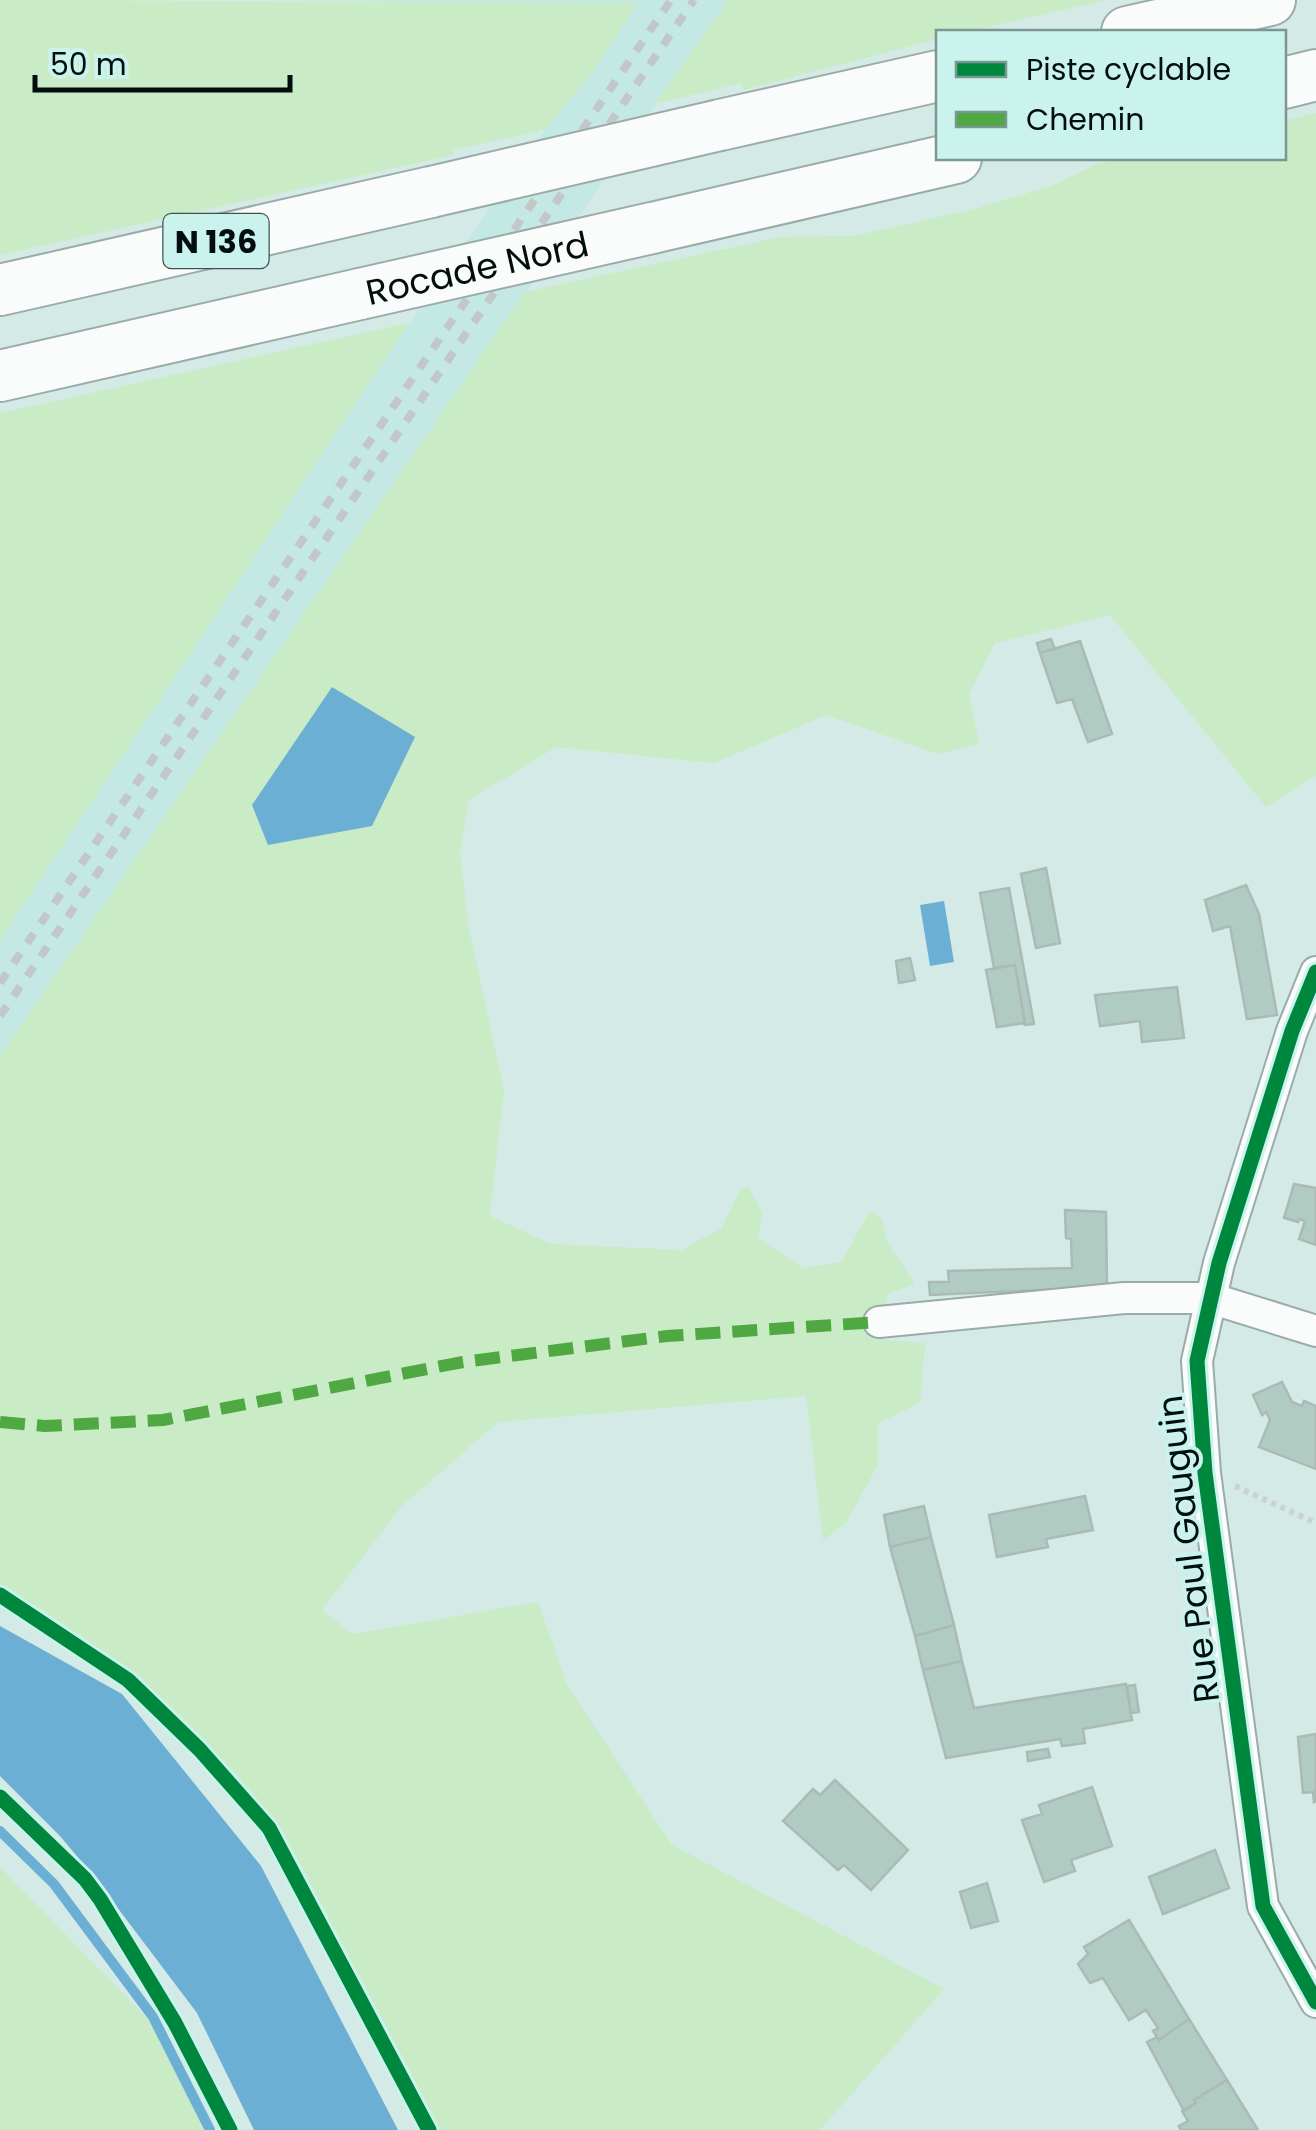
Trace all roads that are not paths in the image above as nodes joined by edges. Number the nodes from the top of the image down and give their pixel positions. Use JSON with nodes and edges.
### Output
{"nodes":[{"id":1,"x":1270,"y":0,"type":"edge"},
{"id":2,"x":1137,"y":30,"type":"edge"},
{"id":3,"x":1316,"y":75,"type":"edge"},
{"id":4,"x":936,"y":76,"type":"edge"},
{"id":5,"x":1286,"y":82,"type":"edge"},
{"id":6,"x":947,"y":160,"type":"edge"},
{"id":7,"x":0,"y":290,"type":"edge"},
{"id":8,"x":0,"y":376,"type":"edge"},
{"id":9,"x":1316,"y":972,"type":"edge"},
{"id":10,"x":1210,"y":1298,"type":"junction"},
{"id":11,"x":879,"y":1322,"type":"dead end"},
{"id":12,"x":1316,"y":1332,"type":"edge"},
{"id":13,"x":1316,"y":2002,"type":"edge"}],
"edges":[{"from":1,"to":2,"type":"highway"},
{"from":3,"to":5,"type":"highway"},
{"from":4,"to":7,"type":"highway","number":"N 136","bridge":true},
{"from":6,"to":8,"type":"highway","name":"Rocade Nord","number":"N 136","bridge":true},
{"from":9,"to":10,"type":"street","name":"Rue Paul Gauguin"},
{"from":10,"to":11,"type":"street"},
{"from":10,"to":12,"type":"street"},
{"from":10,"to":13,"type":"street","name":"Rue Paul Gauguin"}]}
